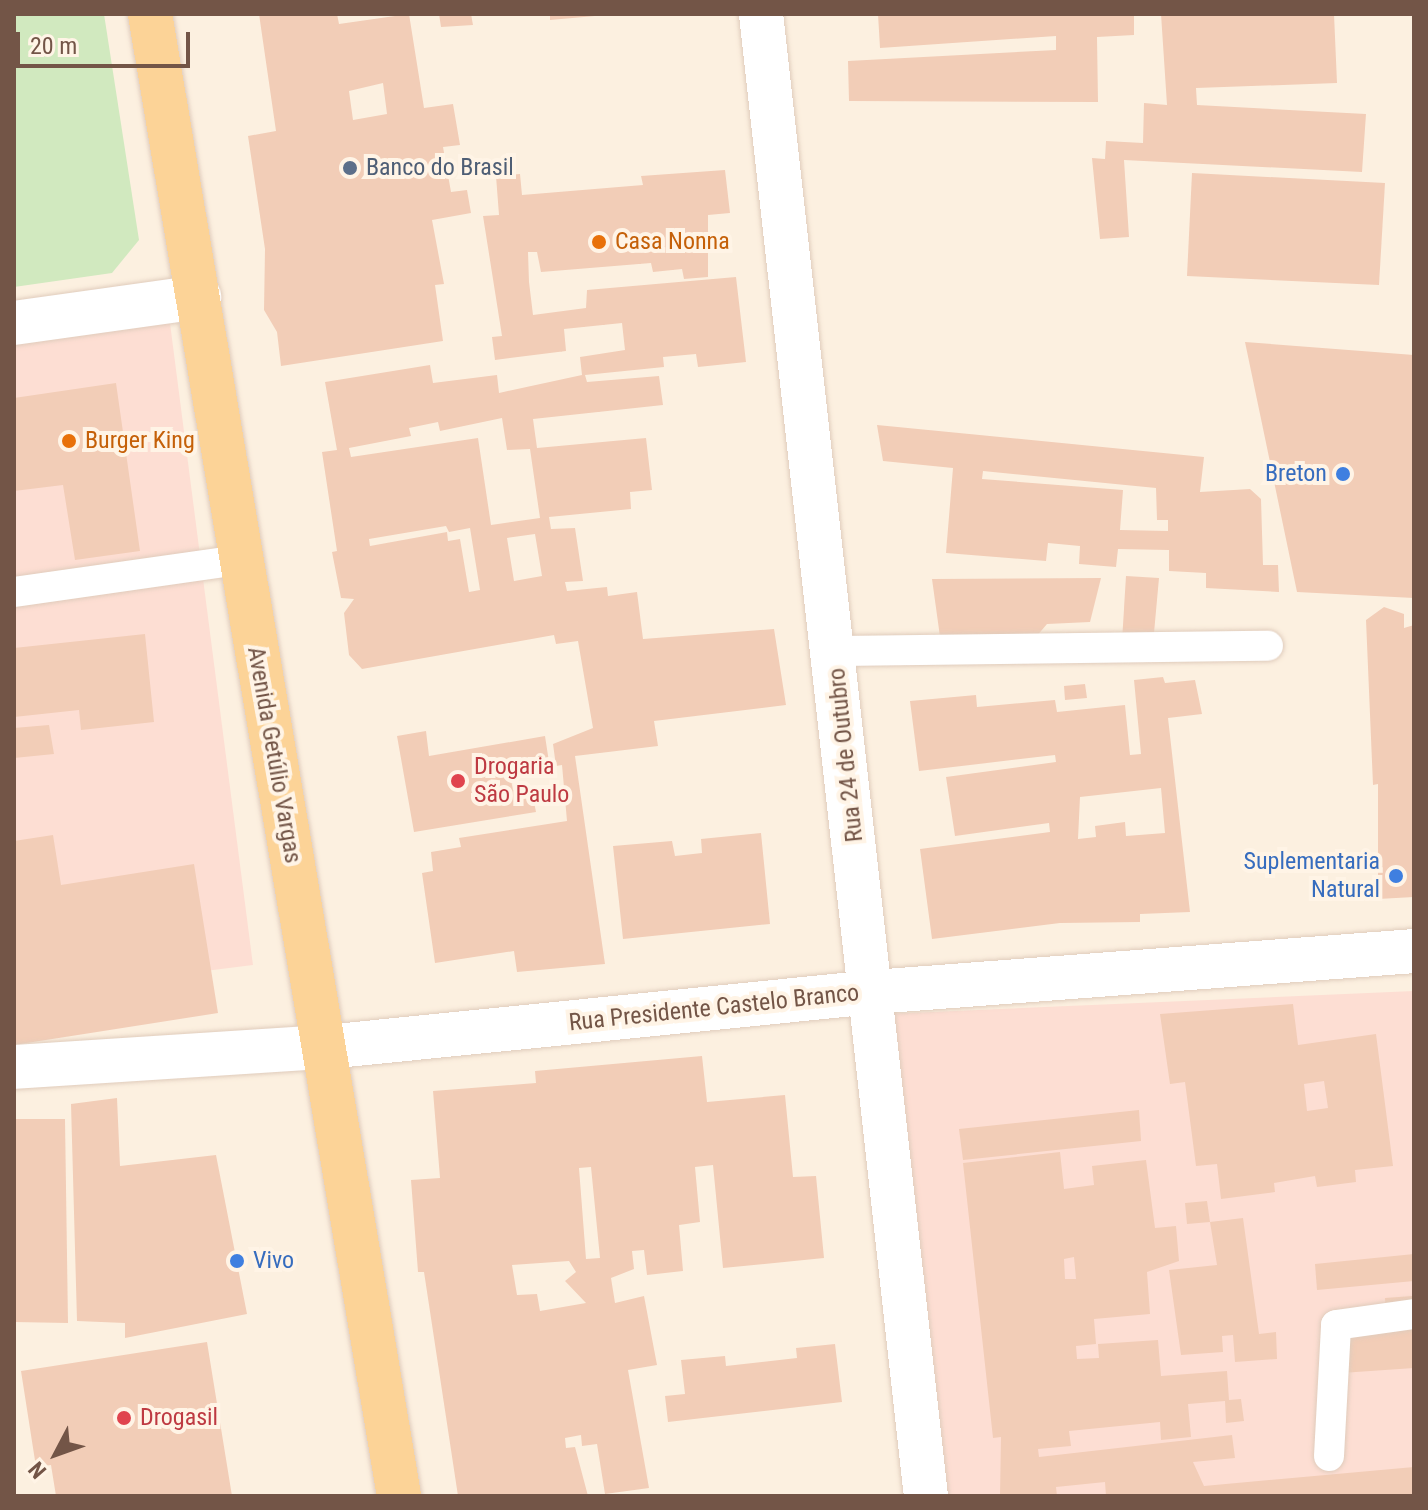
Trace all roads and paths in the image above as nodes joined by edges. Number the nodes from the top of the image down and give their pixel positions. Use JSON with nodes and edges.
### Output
{"nodes":[{"id":1,"x":150,"y":14,"type":"edge"},
{"id":2,"x":761,"y":14,"type":"edge"},
{"id":3,"x":199,"y":297,"type":"junction"},
{"id":4,"x":14,"y":323,"type":"edge"},
{"id":5,"x":240,"y":560,"type":"junction"},
{"id":6,"x":14,"y":592,"type":"edge"},
{"id":7,"x":1268,"y":646,"type":"dead end"},
{"id":8,"x":834,"y":651,"type":"junction"},
{"id":9,"x":1414,"y":951,"type":"edge"},
{"id":10,"x":873,"y":992,"type":"junction"},
{"id":11,"x":326,"y":1047,"type":"junction"},
{"id":12,"x":14,"y":1067,"type":"edge"},
{"id":13,"x":1414,"y":1314,"type":"edge"},
{"id":14,"x":1329,"y":1456,"type":"dead end"},
{"id":15,"x":399,"y":1496,"type":"edge"},
{"id":16,"x":926,"y":1496,"type":"edge"}],
"edges":[{"from":1,"to":3,"type":"main road","name":"Avenida Getúlio Vargas"},
{"from":2,"to":8,"type":"street","name":"Rua 24 de Outubro"},
{"from":3,"to":4,"type":"street"},
{"from":3,"to":5,"type":"main road","name":"Avenida Getúlio Vargas"},
{"from":5,"to":6,"type":"lane"},
{"from":5,"to":11,"type":"main road","name":"Avenida Getúlio Vargas"},
{"from":7,"to":8,"type":"lane"},
{"from":8,"to":10,"type":"street","name":"Rua 24 de Outubro"},
{"from":9,"to":10,"type":"street","name":"Rua Presidente Castelo Branco"},
{"from":10,"to":11,"type":"street","name":"Rua Presidente Castelo Branco"},
{"from":10,"to":16,"type":"street","name":"Rua 24 de Outubro"},
{"from":11,"to":12,"type":"street","name":"Rua Presidente Castelo Branco"},
{"from":11,"to":15,"type":"main road","name":"Avenida Getúlio Vargas"},
{"from":13,"to":14,"type":"lane"}]}
